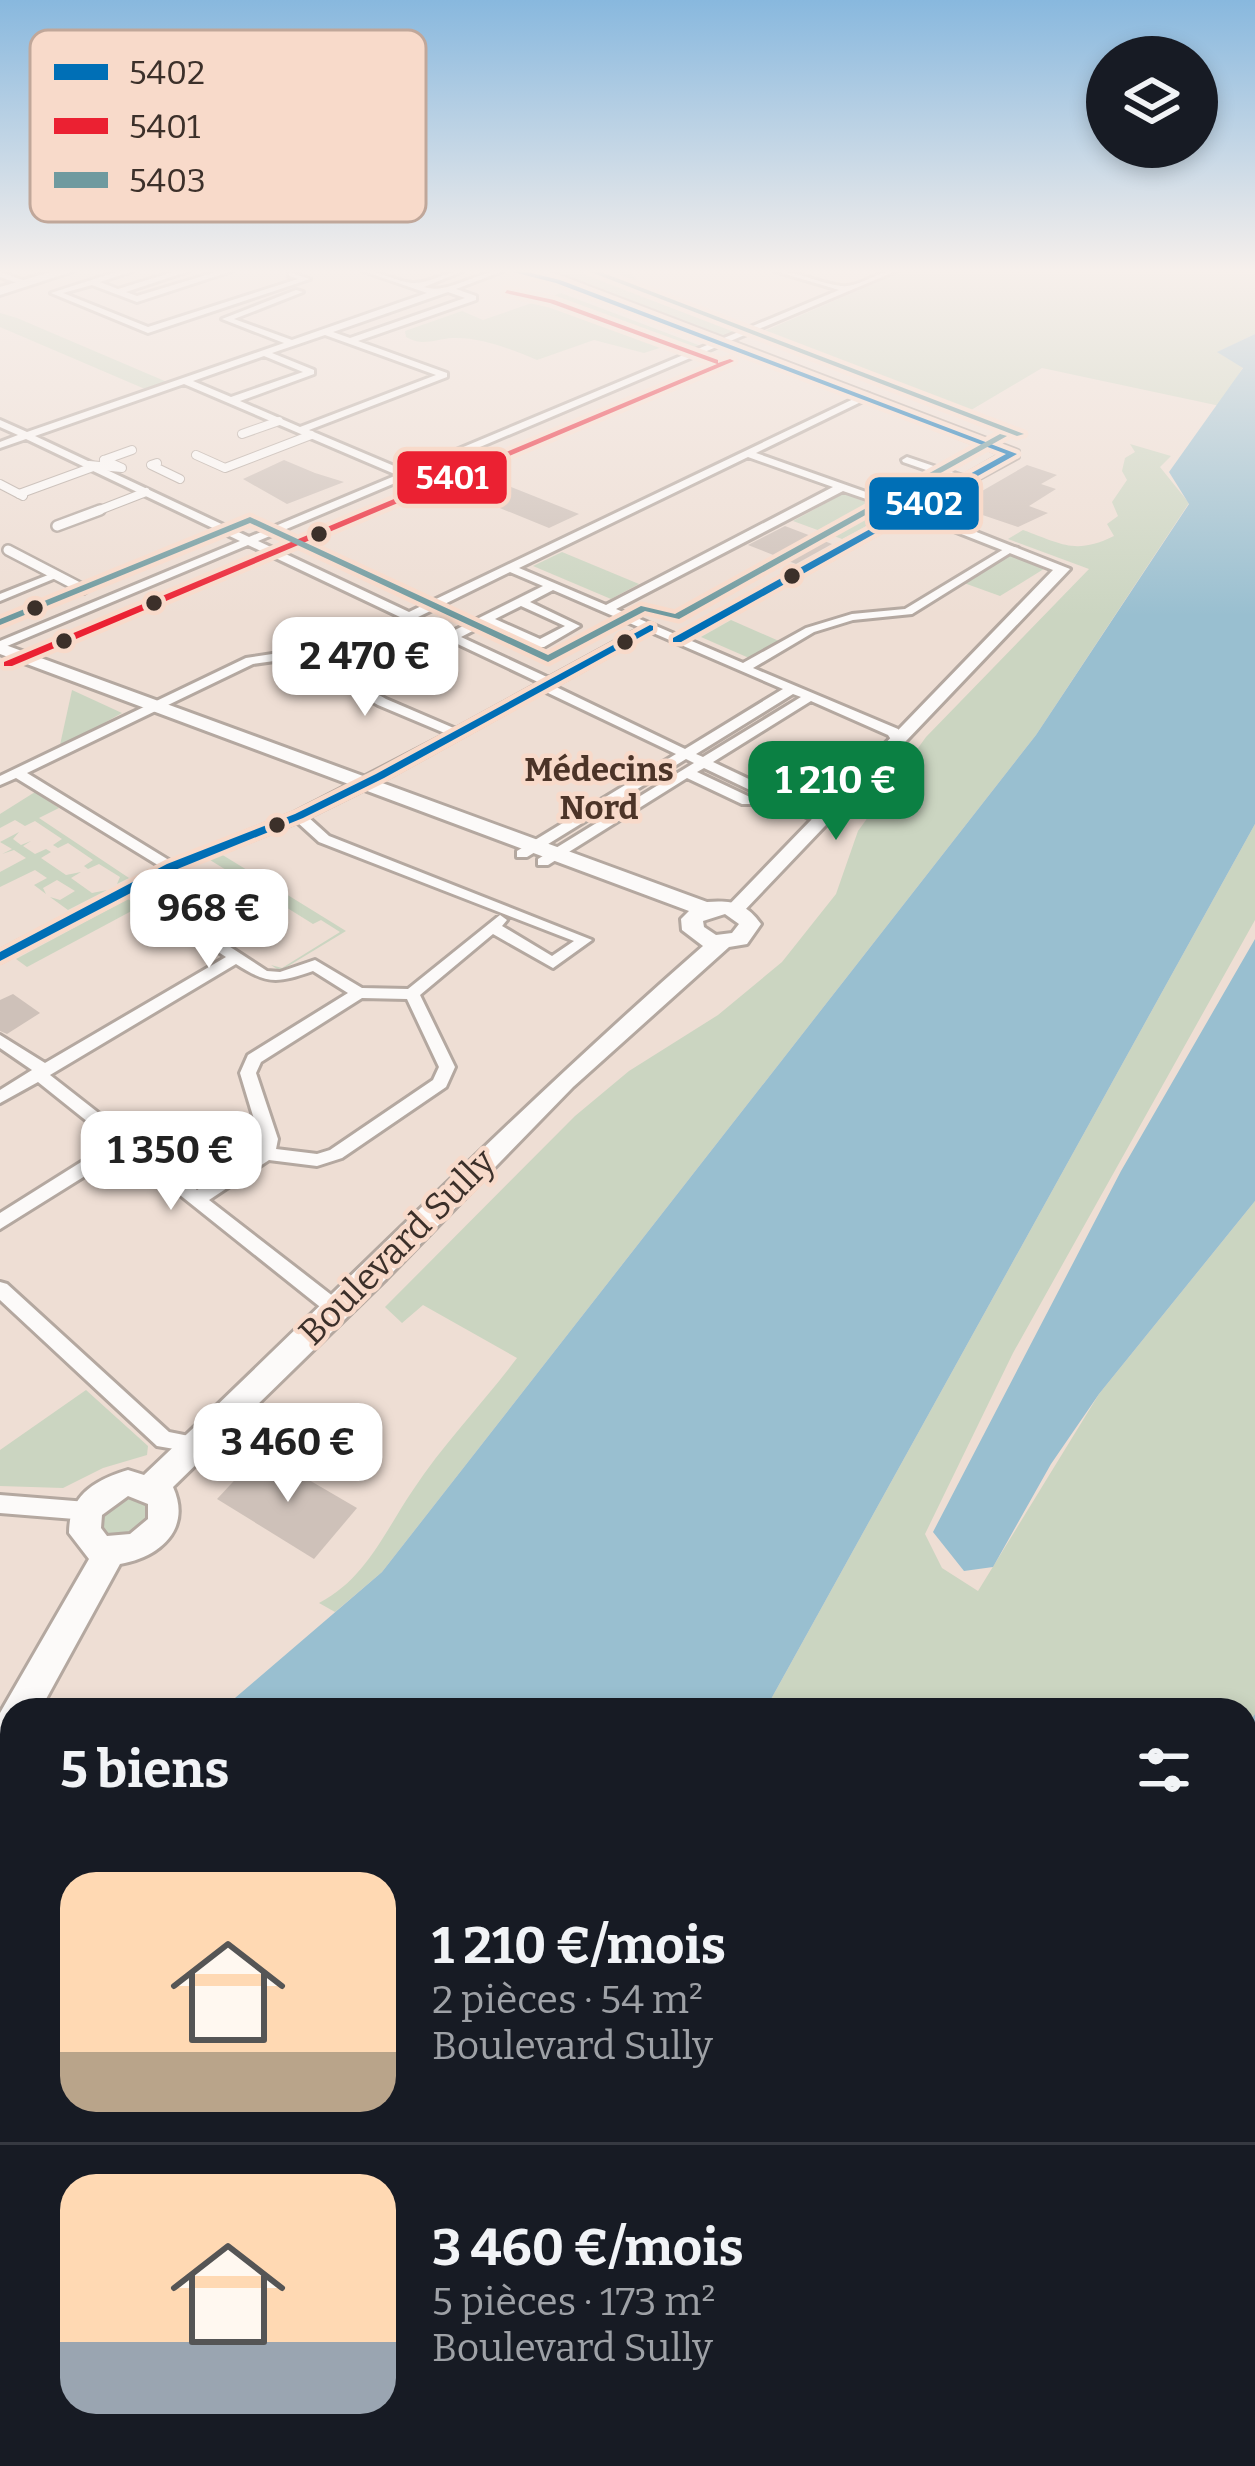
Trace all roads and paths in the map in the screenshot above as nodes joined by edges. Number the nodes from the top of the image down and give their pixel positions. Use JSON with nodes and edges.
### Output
{"nodes":[{"id":1,"x":170,"y":386,"type":"edge"},
{"id":2,"x":196,"y":386,"type":"edge"},
{"id":3,"x":270,"y":386,"type":"edge"},
{"id":4,"x":416,"y":386,"type":"edge"},
{"id":5,"x":595,"y":386,"type":"edge"},
{"id":6,"x":840,"y":386,"type":"edge"},
{"id":7,"x":866,"y":396,"type":"junction"},
{"id":8,"x":230,"y":401,"type":"junction"},
{"id":9,"x":279,"y":421,"type":"junction"},
{"id":10,"x":0,"y":423,"type":"edge"},
{"id":11,"x":306,"y":433,"type":"junction"},
{"id":12,"x":242,"y":434,"type":"dead end"},
{"id":13,"x":27,"y":436,"type":"junction"},
{"id":14,"x":0,"y":445,"type":"edge"},
{"id":15,"x":132,"y":450,"type":"dead end"},
{"id":16,"x":748,"y":454,"type":"junction"},
{"id":17,"x":196,"y":455,"type":"dead end"},
{"id":18,"x":907,"y":460,"type":"dead end"},
{"id":19,"x":158,"y":463,"type":"dead end"},
{"id":20,"x":91,"y":466,"type":"junction"},
{"id":21,"x":406,"y":475,"type":"junction"},
{"id":22,"x":180,"y":479,"type":"dead end"},
{"id":23,"x":965,"y":480,"type":"junction"},
{"id":24,"x":0,"y":484,"type":"edge"},
{"id":25,"x":842,"y":487,"type":"junction"},
{"id":26,"x":146,"y":492,"type":"junction"},
{"id":27,"x":910,"y":511,"type":"junction"},
{"id":28,"x":57,"y":526,"type":"dead end"},
{"id":29,"x":249,"y":541,"type":"junction"},
{"id":30,"x":1013,"y":548,"type":"junction"},
{"id":31,"x":8,"y":550,"type":"dead end"},
{"id":32,"x":511,"y":568,"type":"junction"},
{"id":33,"x":57,"y":575,"type":"junction"},
{"id":34,"x":552,"y":586,"type":"junction"},
{"id":35,"x":83,"y":590,"type":"dead end"},
{"id":36,"x":0,"y":598,"type":"edge"},
{"id":37,"x":520,"y":602,"type":"junction"},
{"id":38,"x":607,"y":609,"type":"junction"},
{"id":39,"x":409,"y":617,"type":"junction"},
{"id":40,"x":485,"y":619,"type":"junction"},
{"id":41,"x":650,"y":628,"type":"junction"},
{"id":42,"x":451,"y":637,"type":"junction"},
{"id":43,"x":677,"y":640,"type":"junction"},
{"id":44,"x":0,"y":649,"type":"edge"},
{"id":45,"x":297,"y":653,"type":"junction"},
{"id":46,"x":745,"y":668,"type":"junction"},
{"id":47,"x":550,"y":683,"type":"junction"},
{"id":48,"x":792,"y":689,"type":"junction"},
{"id":49,"x":809,"y":697,"type":"junction"},
{"id":50,"x":153,"y":708,"type":"junction"},
{"id":51,"x":457,"y":734,"type":"junction"},
{"id":52,"x":899,"y":740,"type":"junction"},
{"id":53,"x":692,"y":751,"type":"junction"},
{"id":54,"x":710,"y":759,"type":"junction"},
{"id":55,"x":687,"y":772,"type":"junction"},
{"id":56,"x":17,"y":773,"type":"junction"},
{"id":57,"x":0,"y":782,"type":"edge"},
{"id":58,"x":359,"y":786,"type":"junction"},
{"id":59,"x":746,"y":801,"type":"dead end"},
{"id":60,"x":826,"y":814,"type":"junction"},
{"id":61,"x":299,"y":816,"type":"junction"},
{"id":62,"x":540,"y":854,"type":"junction"},
{"id":63,"x":171,"y":867,"type":"junction"},
{"id":64,"x":130,"y":888,"type":"junction"},
{"id":65,"x":735,"y":909,"type":"junction"},
{"id":66,"x":508,"y":911,"type":"junction"},
{"id":67,"x":492,"y":927,"type":"junction"},
{"id":68,"x":704,"y":927,"type":"junction"},
{"id":69,"x":0,"y":957,"type":"edge"},
{"id":70,"x":236,"y":958,"type":"junction"},
{"id":71,"x":359,"y":993,"type":"junction"},
{"id":72,"x":412,"y":994,"type":"junction"},
{"id":73,"x":0,"y":1040,"type":"edge"},
{"id":74,"x":41,"y":1073,"type":"junction"},
{"id":75,"x":0,"y":1097,"type":"edge"},
{"id":76,"x":125,"y":1143,"type":"junction"},
{"id":77,"x":266,"y":1154,"type":"junction"},
{"id":78,"x":197,"y":1199,"type":"junction"},
{"id":79,"x":0,"y":1222,"type":"edge"},
{"id":80,"x":0,"y":1289,"type":"edge"},
{"id":81,"x":336,"y":1309,"type":"junction"},
{"id":82,"x":191,"y":1444,"type":"junction"},
{"id":83,"x":152,"y":1487,"type":"junction"},
{"id":84,"x":0,"y":1504,"type":"edge"},
{"id":85,"x":86,"y":1511,"type":"junction"},
{"id":86,"x":110,"y":1552,"type":"junction"},
{"id":87,"x":28,"y":1698,"type":"edge"}],
"edges":[{"from":1,"to":13,"type":"street"},
{"from":2,"to":8,"type":"street"},
{"from":3,"to":8,"type":"street"},
{"from":4,"to":11,"type":"street"},
{"from":5,"to":21,"type":"street"},
{"from":6,"to":7,"type":"street"},
{"from":7,"to":16,"type":"street"},
{"from":7,"to":23,"type":"street"},
{"from":8,"to":9,"type":"street"},
{"from":9,"to":11,"type":"street"},
{"from":9,"to":12,"type":"street"},
{"from":10,"to":13,"type":"street"},
{"from":11,"to":17,"type":"street"},
{"from":11,"to":21,"type":"street"},
{"from":13,"to":14,"type":"street"},
{"from":13,"to":20,"type":"street"},
{"from":15,"to":20,"type":"street"},
{"from":16,"to":25,"type":"street"},
{"from":16,"to":32,"type":"street"},
{"from":18,"to":23,"type":"street"},
{"from":19,"to":22,"type":"street"},
{"from":20,"to":24,"type":"street"},
{"from":20,"to":26,"type":"street"},
{"from":21,"to":29,"type":"street"},
{"from":23,"to":27,"type":"street"},
{"from":25,"to":27,"type":"street"},
{"from":25,"to":38,"type":"street"},
{"from":26,"to":28,"type":"street"},
{"from":26,"to":29,"type":"street"},
{"from":27,"to":30,"type":"street"},
{"from":27,"to":43,"type":"street"},
{"from":29,"to":39,"type":"street"},
{"from":29,"to":44,"type":"street"},
{"from":30,"to":46,"type":"street"},
{"from":30,"to":52,"type":"street"},
{"from":31,"to":33,"type":"street"},
{"from":32,"to":34,"type":"street"},
{"from":32,"to":39,"type":"street"},
{"from":33,"to":35,"type":"street"},
{"from":33,"to":36,"type":"street"},
{"from":34,"to":37,"type":"street"},
{"from":34,"to":38,"type":"street"},
{"from":37,"to":40,"type":"street"},
{"from":37,"to":40,"type":"street"},
{"from":38,"to":41,"type":"street"},
{"from":39,"to":42,"type":"street"},
{"from":39,"to":45,"type":"street"},
{"from":40,"to":42,"type":"street"},
{"from":41,"to":43,"type":"street"},
{"from":41,"to":47,"type":"street"},
{"from":42,"to":47,"type":"street"},
{"from":43,"to":46,"type":"street"},
{"from":44,"to":50,"type":"main road"},
{"from":45,"to":50,"type":"street"},
{"from":45,"to":51,"type":"street"},
{"from":46,"to":48,"type":"street"},
{"from":47,"to":51,"type":"street"},
{"from":47,"to":53,"type":"street"},
{"from":48,"to":49,"type":"street"},
{"from":48,"to":53,"type":"street"},
{"from":49,"to":52,"type":"street"},
{"from":49,"to":54,"type":"street"},
{"from":50,"to":56,"type":"street"},
{"from":50,"to":58,"type":"main road"},
{"from":51,"to":58,"type":"street"},
{"from":52,"to":60,"type":"street"},
{"from":53,"to":54,"type":"street"},
{"from":53,"to":62,"type":"street"},
{"from":54,"to":55,"type":"street"},
{"from":54,"to":60,"type":"street"},
{"from":55,"to":59,"type":"street"},
{"from":55,"to":62,"type":"street"},
{"from":56,"to":57,"type":"street"},
{"from":56,"to":63,"type":"street"},
{"from":58,"to":61,"type":"street"},
{"from":58,"to":62,"type":"main road"},
{"from":60,"to":65,"type":"street"},
{"from":61,"to":63,"type":"street"},
{"from":61,"to":66,"type":"street"},
{"from":62,"to":68,"type":"main road"},
{"from":63,"to":64,"type":"street"},
{"from":64,"to":69,"type":"street"},
{"from":64,"to":70,"type":"street"},
{"from":65,"to":68,"type":"main road"},
{"from":65,"to":68,"type":"main road"},
{"from":66,"to":67,"type":"street"},
{"from":66,"to":67,"type":"street"},
{"from":67,"to":72,"type":"street"},
{"from":68,"to":81,"type":"main road","name":"Boulevard Sully"},
{"from":70,"to":71,"type":"street"},
{"from":70,"to":74,"type":"street"},
{"from":71,"to":72,"type":"street"},
{"from":71,"to":77,"type":"street"},
{"from":72,"to":77,"type":"street"},
{"from":73,"to":74,"type":"street"},
{"from":74,"to":75,"type":"street"},
{"from":74,"to":76,"type":"street"},
{"from":76,"to":78,"type":"street"},
{"from":76,"to":79,"type":"street"},
{"from":77,"to":78,"type":"street"},
{"from":78,"to":81,"type":"street"},
{"from":80,"to":82,"type":"street"},
{"from":81,"to":82,"type":"main road","name":"Boulevard Sully"},
{"from":82,"to":83,"type":"main road","name":"Boulevard Sully"},
{"from":83,"to":85,"type":"main road"},
{"from":83,"to":86,"type":"main road"},
{"from":84,"to":85,"type":"street"},
{"from":85,"to":86,"type":"main road"},
{"from":86,"to":87,"type":"main road"}]}
